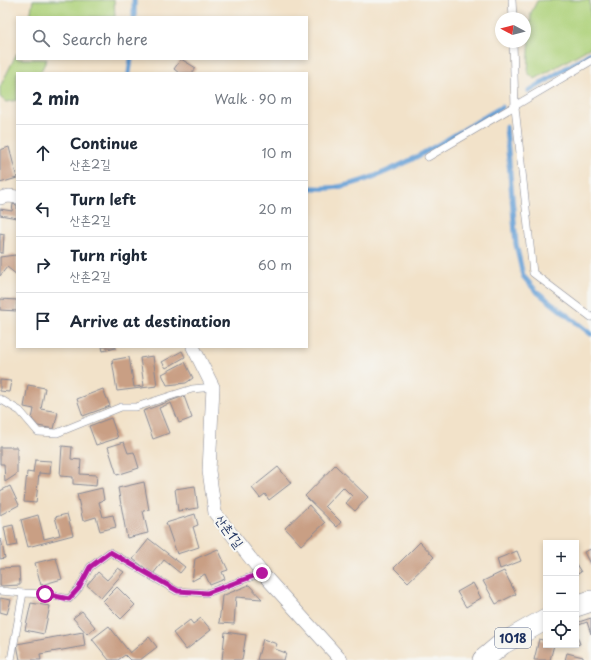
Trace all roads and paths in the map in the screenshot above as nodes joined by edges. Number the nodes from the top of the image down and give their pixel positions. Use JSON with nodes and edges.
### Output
{"nodes":[{"id":1,"x":512,"y":0,"type":"edge"},
{"id":2,"x":513,"y":12,"type":"edge"},
{"id":3,"x":513,"y":48,"type":"edge"},
{"id":4,"x":591,"y":62,"type":"edge"},
{"id":5,"x":515,"y":107,"type":"junction"},
{"id":6,"x":428,"y":157,"type":"dead end"},
{"id":7,"x":16,"y":197,"type":"edge"},
{"id":8,"x":0,"y":198,"type":"edge"},
{"id":9,"x":591,"y":317,"type":"edge"},
{"id":10,"x":194,"y":348,"type":"edge"},
{"id":11,"x":213,"y":387,"type":"junction"},
{"id":12,"x":0,"y":399,"type":"edge"},
{"id":13,"x":262,"y":573,"type":"junction"},
{"id":14,"x":0,"y":591,"type":"edge"},
{"id":15,"x":23,"y":592,"type":"junction"},
{"id":16,"x":591,"y":600,"type":"edge"},
{"id":17,"x":579,"y":605,"type":"edge"},
{"id":18,"x":543,"y":621,"type":"edge"},
{"id":19,"x":11,"y":660,"type":"edge"},
{"id":20,"x":341,"y":660,"type":"edge"},
{"id":21,"x":483,"y":660,"type":"edge"}],
"edges":[{"from":1,"to":2,"type":"lane"},
{"from":3,"to":5,"type":"lane"},
{"from":4,"to":5,"type":"lane"},
{"from":5,"to":6,"type":"lane"},
{"from":5,"to":9,"type":"lane"},
{"from":7,"to":8,"type":"street"},
{"from":10,"to":11,"type":"street","name":"산촌1길"},
{"from":11,"to":12,"type":"lane"},
{"from":11,"to":13,"type":"street","name":"산촌1길"},
{"from":13,"to":15,"type":"lane"},
{"from":13,"to":20,"type":"street","name":"산촌1길"},
{"from":14,"to":15,"type":"lane"},
{"from":15,"to":19,"type":"lane"},
{"from":16,"to":17,"type":"main road"},
{"from":18,"to":21,"type":"main road","number":"1018"}]}
